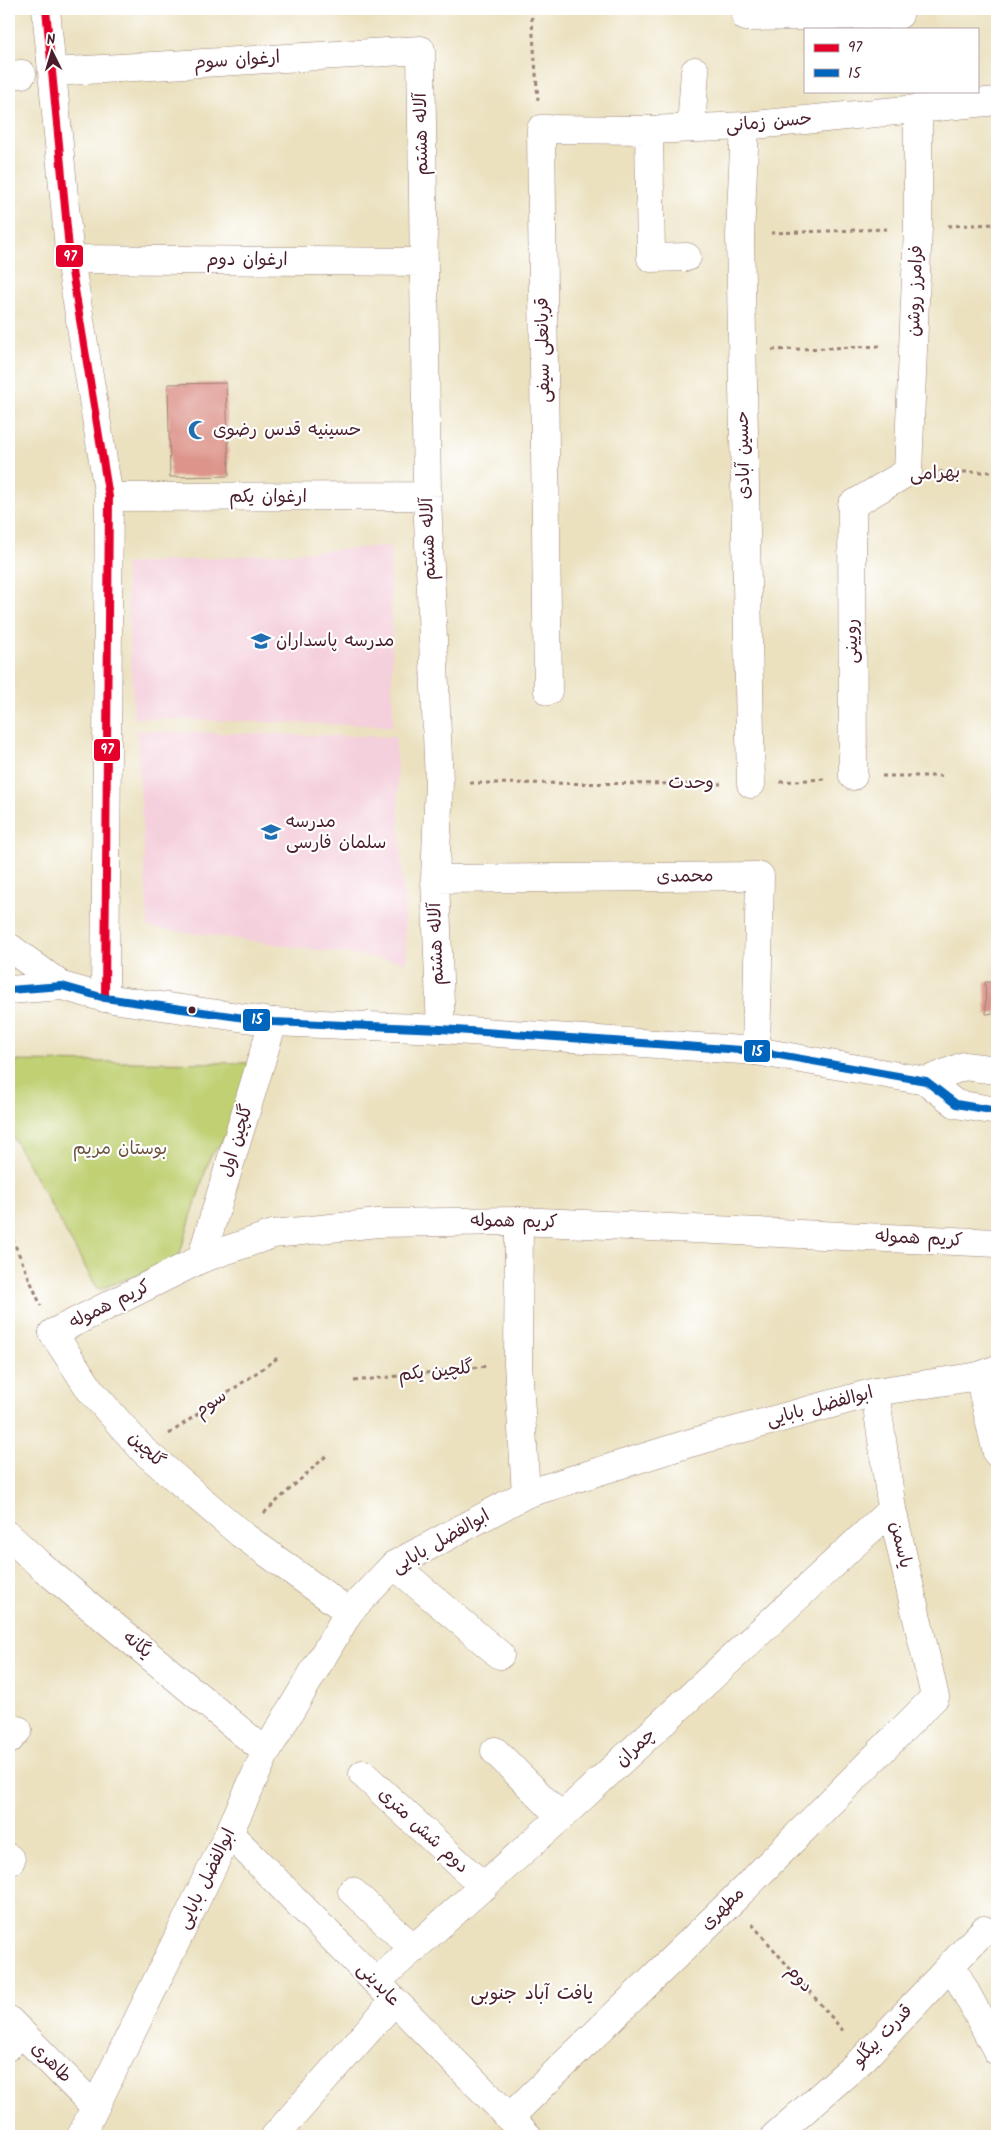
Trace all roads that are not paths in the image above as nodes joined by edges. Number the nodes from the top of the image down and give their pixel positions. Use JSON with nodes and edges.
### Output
{"nodes":[{"id":1,"x":46,"y":9,"type":"edge"},
{"id":2,"x":899,"y":9,"type":"edge"},
{"id":3,"x":746,"y":18,"type":"dead end"},
{"id":4,"x":421,"y":50,"type":"joint"},
{"id":5,"x":695,"y":71,"type":"dead end"},
{"id":6,"x":52,"y":72,"type":"junction"},
{"id":7,"x":997,"y":101,"type":"edge"},
{"id":8,"x":918,"y":109,"type":"junction"},
{"id":9,"x":744,"y":126,"type":"junction"},
{"id":10,"x":690,"y":128,"type":"junction"},
{"id":11,"x":541,"y":129,"type":"joint"},
{"id":12,"x":649,"y":130,"type":"junction"},
{"id":13,"x":687,"y":257,"type":"dead end"},
{"id":14,"x":70,"y":259,"type":"junction"},
{"id":15,"x":424,"y":262,"type":"junction"},
{"id":16,"x":908,"y":472,"type":"joint"},
{"id":17,"x":427,"y":496,"type":"junction"},
{"id":18,"x":109,"y":497,"type":"junction"},
{"id":19,"x":852,"y":505,"type":"joint"},
{"id":20,"x":548,"y":692,"type":"dead end"},
{"id":21,"x":853,"y":776,"type":"road end"},
{"id":22,"x":751,"y":784,"type":"road end"},
{"id":23,"x":435,"y":879,"type":"junction"},
{"id":24,"x":9,"y":947,"type":"edge"},
{"id":25,"x":62,"y":986,"type":"junction"},
{"id":26,"x":9,"y":990,"type":"edge"},
{"id":27,"x":105,"y":998,"type":"junction"},
{"id":28,"x":273,"y":1022,"type":"junction"},
{"id":29,"x":441,"y":1029,"type":"junction"},
{"id":30,"x":756,"y":1051,"type":"junction"},
{"id":31,"x":997,"y":1070,"type":"edge"},
{"id":32,"x":926,"y":1081,"type":"junction"},
{"id":33,"x":997,"y":1111,"type":"edge"},
{"id":34,"x":520,"y":1221,"type":"junction"},
{"id":35,"x":997,"y":1243,"type":"edge"},
{"id":36,"x":201,"y":1259,"type":"junction"},
{"id":37,"x":53,"y":1333,"type":"joint"},
{"id":38,"x":988,"y":1373,"type":"edge"},
{"id":39,"x":875,"y":1392,"type":"junction"},
{"id":40,"x":997,"y":1453,"type":"edge"},
{"id":41,"x":526,"y":1494,"type":"junction"},
{"id":42,"x":892,"y":1510,"type":"junction"},
{"id":43,"x":9,"y":1536,"type":"edge"},
{"id":44,"x":394,"y":1565,"type":"junction"},
{"id":45,"x":350,"y":1612,"type":"junction"},
{"id":46,"x":500,"y":1655,"type":"dead end"},
{"id":47,"x":935,"y":1697,"type":"joint"},
{"id":48,"x":494,"y":1751,"type":"dead end"},
{"id":49,"x":266,"y":1752,"type":"junction"},
{"id":50,"x":363,"y":1774,"type":"dead end"},
{"id":51,"x":561,"y":1817,"type":"junction"},
{"id":52,"x":229,"y":1833,"type":"junction"},
{"id":53,"x":484,"y":1887,"type":"junction"},
{"id":54,"x":352,"y":1891,"type":"dead end"},
{"id":55,"x":984,"y":1930,"type":"dead end"},
{"id":56,"x":414,"y":1949,"type":"junction"},
{"id":57,"x":951,"y":1964,"type":"junction"},
{"id":58,"x":385,"y":1992,"type":"junction"},
{"id":59,"x":13,"y":2033,"type":"edge"},
{"id":60,"x":997,"y":2051,"type":"edge"},
{"id":61,"x":94,"y":2106,"type":"junction"},
{"id":62,"x":518,"y":2127,"type":"edge"},
{"id":63,"x":81,"y":2136,"type":"edge"},
{"id":64,"x":275,"y":2136,"type":"edge"},
{"id":65,"x":775,"y":2136,"type":"edge"}],
"edges":[{"from":1,"to":6,"type":"street"},
{"from":2,"to":3,"type":"street"},
{"from":4,"to":6,"type":"street","name":"ارغوان سوم"},
{"from":4,"to":15,"type":"street","name":"آلاله هشتم"},
{"from":5,"to":10,"type":"street"},
{"from":6,"to":14,"type":"street"},
{"from":7,"to":8,"type":"street","name":"حسن زمانی"},
{"from":8,"to":9,"type":"street","name":"حسن زمانی"},
{"from":8,"to":16,"type":"street","name":"فرامرز روشن"},
{"from":9,"to":10,"type":"street","name":"حسن زمانی"},
{"from":9,"to":22,"type":"street","name":"حسین آبادی"},
{"from":10,"to":12,"type":"street","name":"حسن زمانی"},
{"from":11,"to":12,"type":"street","name":"حسن زمانی"},
{"from":11,"to":20,"type":"street","name":"قربانعلی سیفی"},
{"from":12,"to":13,"type":"street"},
{"from":14,"to":15,"type":"street","name":"ارغوان دوم"},
{"from":14,"to":18,"type":"street"},
{"from":15,"to":17,"type":"street","name":"آلاله هشتم"},
{"from":16,"to":19,"type":"street","name":"بهرامی"},
{"from":17,"to":18,"type":"street","name":"ارغوان یکم"},
{"from":17,"to":23,"type":"street","name":"آلاله هشتم"},
{"from":18,"to":27,"type":"street"},
{"from":19,"to":21,"type":"street","name":"رویینی"},
{"from":23,"to":29,"type":"street","name":"آلاله هشتم"},
{"from":23,"to":30,"type":"street","name":"محمدی"},
{"from":24,"to":25,"type":"street"},
{"from":25,"to":26,"type":"street"},
{"from":25,"to":27,"type":"street"},
{"from":27,"to":28,"type":"street"},
{"from":28,"to":29,"type":"street"},
{"from":28,"to":36,"type":"street","name":"گلچین اول"},
{"from":29,"to":30,"type":"street"},
{"from":30,"to":32,"type":"street"},
{"from":31,"to":32,"type":"street"},
{"from":32,"to":33,"type":"street"},
{"from":34,"to":35,"type":"street","name":"کریم هموله"},
{"from":34,"to":36,"type":"street","name":"کریم هموله"},
{"from":34,"to":41,"type":"street"},
{"from":36,"to":37,"type":"street","name":"کریم هموله"},
{"from":37,"to":45,"type":"street","name":"گلچین"},
{"from":38,"to":39,"type":"street","name":"ابوالفضل بابایی"},
{"from":38,"to":40,"type":"street"},
{"from":39,"to":41,"type":"street","name":"ابوالفضل بابایی"},
{"from":39,"to":42,"type":"street","name":"یاسمن"},
{"from":41,"to":44,"type":"street","name":"ابوالفضل بابایی"},
{"from":42,"to":47,"type":"street","name":"یاسمن"},
{"from":42,"to":51,"type":"street","name":"چمران"},
{"from":43,"to":49,"type":"street","name":"یگانه"},
{"from":44,"to":45,"type":"street","name":"ابوالفضل بابایی"},
{"from":44,"to":46,"type":"street"},
{"from":45,"to":49,"type":"street","name":"ابوالفضل بابایی"},
{"from":47,"to":62,"type":"street","name":"مطهری"},
{"from":48,"to":51,"type":"street"},
{"from":49,"to":52,"type":"street","name":"ابوالفضل بابایی"},
{"from":50,"to":53,"type":"street","name":"دوم شش متری"},
{"from":51,"to":53,"type":"street","name":"چمران"},
{"from":52,"to":58,"type":"street","name":"عابدینی"},
{"from":52,"to":61,"type":"street","name":"ابوالفضل بابایی"},
{"from":53,"to":56,"type":"street","name":"چمران"},
{"from":54,"to":56,"type":"street"},
{"from":55,"to":57,"type":"street","name":"قدرت بیگلو"},
{"from":56,"to":58,"type":"street","name":"چمران"},
{"from":57,"to":60,"type":"street"},
{"from":57,"to":65,"type":"street","name":"قدرت بیگلو"},
{"from":58,"to":62,"type":"street","name":"عابدینی"},
{"from":58,"to":64,"type":"street","name":"چمران"},
{"from":59,"to":61,"type":"street","name":"طاهری"},
{"from":61,"to":63,"type":"street","name":"ابوالفضل بابایی"}]}
